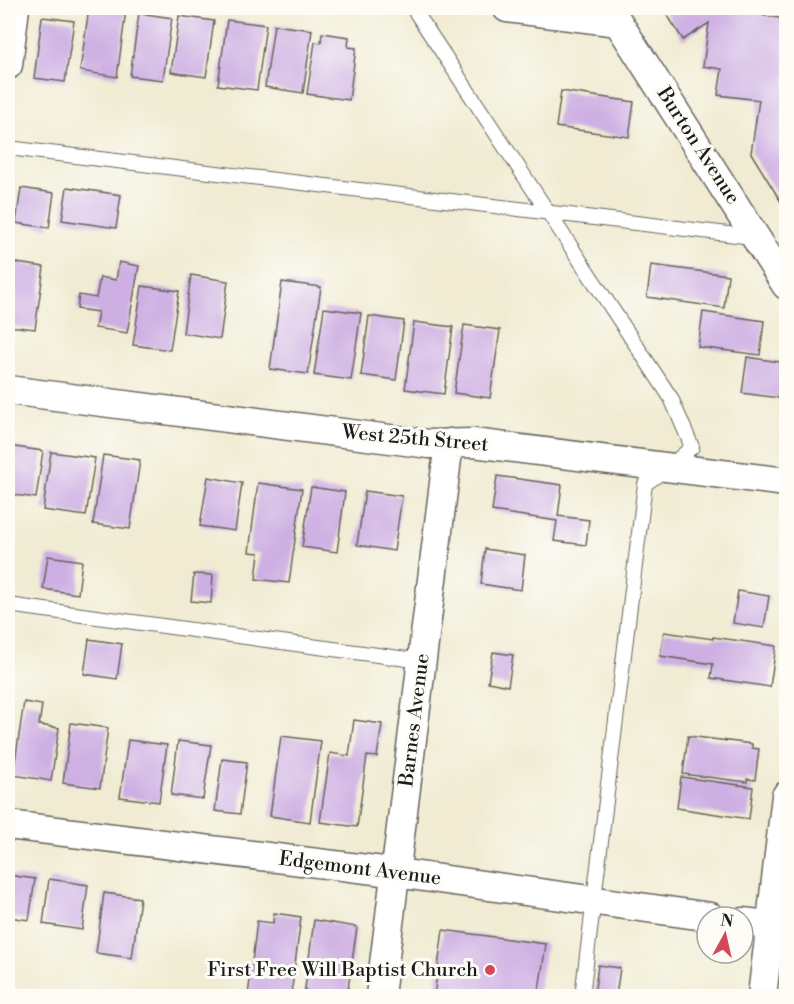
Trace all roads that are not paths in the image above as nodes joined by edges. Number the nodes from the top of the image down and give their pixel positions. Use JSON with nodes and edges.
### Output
{"nodes":[{"id":1,"x":15,"y":8,"type":"edge"},
{"id":2,"x":413,"y":8,"type":"edge"},
{"id":3,"x":507,"y":8,"type":"edge"},
{"id":4,"x":613,"y":15,"type":"edge"},
{"id":5,"x":8,"y":65,"type":"edge"},
{"id":6,"x":8,"y":148,"type":"edge"},
{"id":7,"x":549,"y":214,"type":"junction"},
{"id":8,"x":756,"y":237,"type":"junction"},
{"id":9,"x":786,"y":285,"type":"edge"},
{"id":10,"x":8,"y":390,"type":"edge"},
{"id":11,"x":449,"y":443,"type":"junction"},
{"id":12,"x":669,"y":467,"type":"junction"},
{"id":13,"x":786,"y":482,"type":"edge"},
{"id":14,"x":8,"y":605,"type":"edge"},
{"id":15,"x":422,"y":661,"type":"junction"},
{"id":16,"x":786,"y":796,"type":"edge"},
{"id":17,"x":8,"y":825,"type":"edge"},
{"id":18,"x":395,"y":873,"type":"junction"},
{"id":19,"x":595,"y":900,"type":"junction"},
{"id":20,"x":695,"y":915,"type":"edge"},
{"id":21,"x":766,"y":925,"type":"edge"},
{"id":22,"x":380,"y":996,"type":"edge"},
{"id":23,"x":582,"y":996,"type":"edge"},
{"id":24,"x":762,"y":996,"type":"edge"}],
"edges":[{"from":1,"to":5,"type":"street"},
{"from":2,"to":7,"type":"lane"},
{"from":3,"to":4,"type":"street"},
{"from":4,"to":8,"type":"street","name":"Burton Avenue"},
{"from":6,"to":7,"type":"lane"},
{"from":7,"to":8,"type":"lane"},
{"from":7,"to":12,"type":"lane"},
{"from":8,"to":9,"type":"street","name":"Burton Avenue"},
{"from":10,"to":11,"type":"street","name":"West 25th Street"},
{"from":11,"to":12,"type":"street","name":"West 25th Street"},
{"from":11,"to":15,"type":"street","name":"Barnes Avenue"},
{"from":12,"to":13,"type":"street","name":"West 25th Street"},
{"from":12,"to":19,"type":"lane"},
{"from":14,"to":15,"type":"lane"},
{"from":15,"to":18,"type":"street","name":"Barnes Avenue"},
{"from":16,"to":21,"type":"street"},
{"from":17,"to":18,"type":"street","name":"Edgemont Avenue"},
{"from":18,"to":19,"type":"street","name":"Edgemont Avenue"},
{"from":18,"to":22,"type":"street","name":"Barnes Avenue"},
{"from":19,"to":20,"type":"street","name":"Edgemont Avenue"},
{"from":19,"to":23,"type":"lane"},
{"from":21,"to":24,"type":"street"}]}
